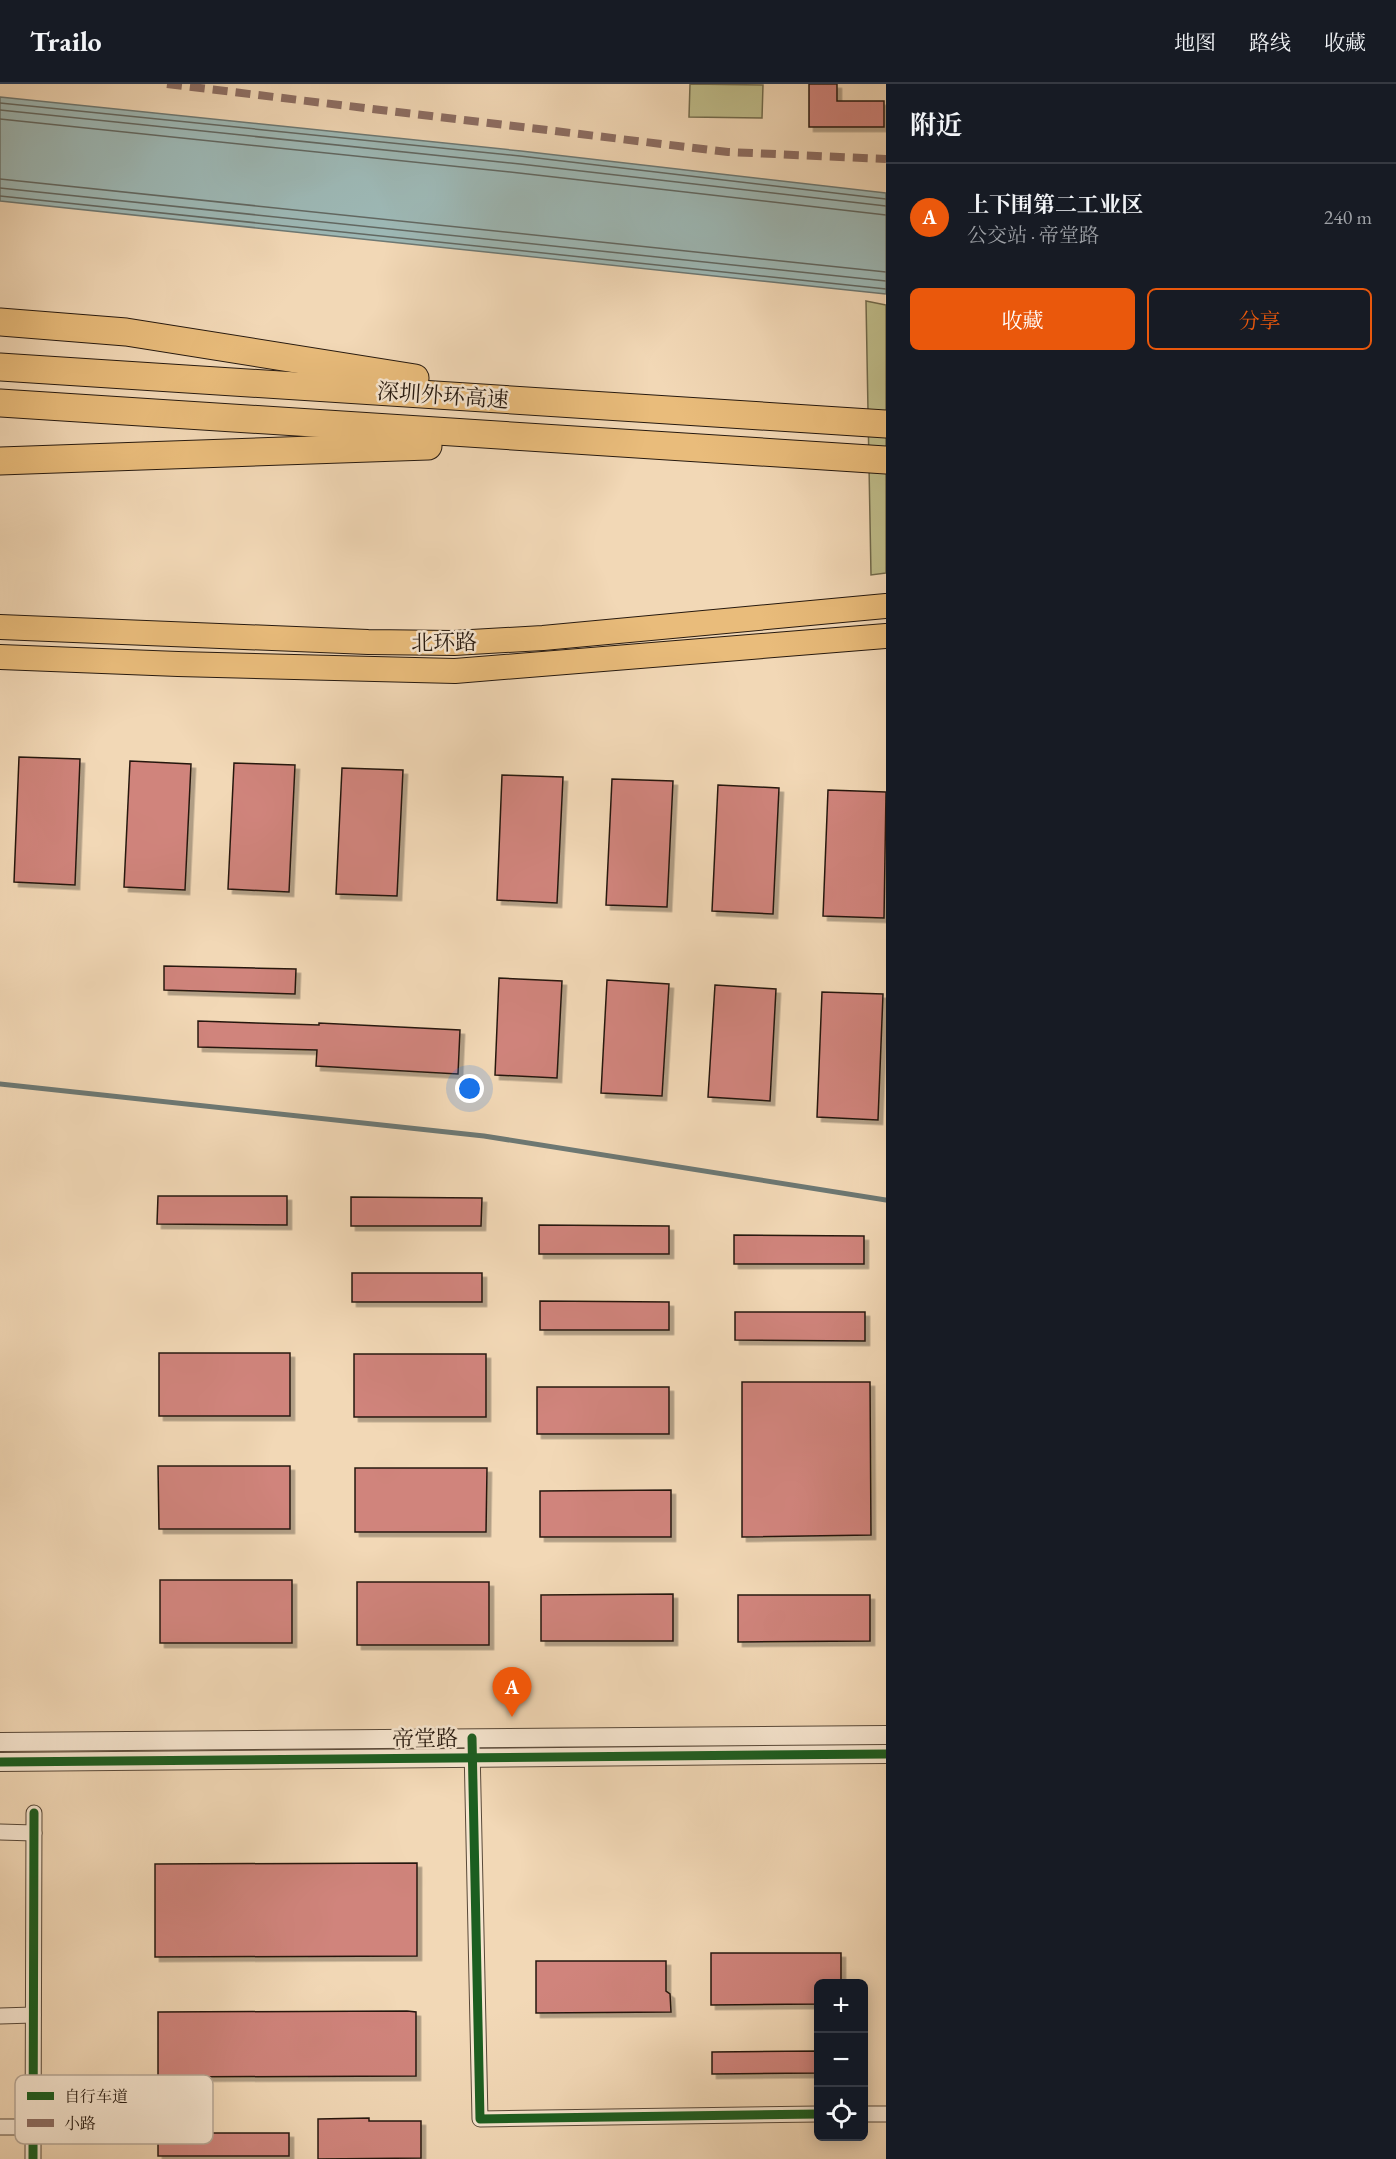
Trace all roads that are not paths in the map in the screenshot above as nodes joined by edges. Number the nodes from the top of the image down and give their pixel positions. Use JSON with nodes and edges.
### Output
{"nodes":[{"id":1,"x":0,"y":322,"type":"edge"},
{"id":2,"x":0,"y":367,"type":"edge"},
{"id":3,"x":0,"y":403,"type":"edge"},
{"id":4,"x":579,"y":404,"type":"junction"},
{"id":5,"x":886,"y":424,"type":"edge"},
{"id":6,"x":576,"y":441,"type":"junction"},
{"id":7,"x":886,"y":460,"type":"edge"},
{"id":8,"x":0,"y":461,"type":"edge"},
{"id":9,"x":886,"y":606,"type":"edge"},
{"id":10,"x":0,"y":627,"type":"edge"},
{"id":11,"x":886,"y":636,"type":"edge"},
{"id":12,"x":0,"y":657,"type":"edge"},
{"id":13,"x":886,"y":1735,"type":"edge"},
{"id":14,"x":472,"y":1738,"type":"junction"},
{"id":15,"x":0,"y":1742,"type":"edge"},
{"id":16,"x":886,"y":1754,"type":"edge"},
{"id":17,"x":471,"y":1757,"type":"junction"},
{"id":18,"x":0,"y":1762,"type":"edge"},
{"id":19,"x":34,"y":1813,"type":"dead end"},
{"id":20,"x":0,"y":1832,"type":"edge"},
{"id":21,"x":34,"y":1833,"type":"junction"},
{"id":22,"x":33,"y":2014,"type":"junction"},
{"id":23,"x":0,"y":2016,"type":"edge"},
{"id":24,"x":33,"y":2075,"type":"edge"},
{"id":25,"x":814,"y":2114,"type":"edge"},
{"id":26,"x":868,"y":2114,"type":"edge"},
{"id":27,"x":886,"y":2114,"type":"edge"}],
"edges":[{"from":1,"to":4,"type":"highway"},
{"from":2,"to":4,"type":"highway","name":"深圳外环高速"},
{"from":3,"to":6,"type":"highway","name":"深圳外环高速"},
{"from":4,"to":5,"type":"highway","name":"深圳外环高速"},
{"from":6,"to":7,"type":"highway","name":"深圳外环高速"},
{"from":6,"to":8,"type":"highway"},
{"from":9,"to":10,"type":"main road","name":"北环路"},
{"from":11,"to":12,"type":"main road","name":"北环路"},
{"from":13,"to":14,"type":"street","name":"帝堂路"},
{"from":14,"to":15,"type":"street","name":"帝堂路"},
{"from":14,"to":17,"type":"street"},
{"from":16,"to":17,"type":"street","name":"帝堂路"},
{"from":17,"to":18,"type":"street","name":"帝堂路"},
{"from":17,"to":25,"type":"street"},
{"from":19,"to":21,"type":"street"},
{"from":20,"to":21,"type":"street"},
{"from":21,"to":22,"type":"street"},
{"from":22,"to":23,"type":"street"},
{"from":22,"to":24,"type":"street"},
{"from":26,"to":27,"type":"street"}]}
